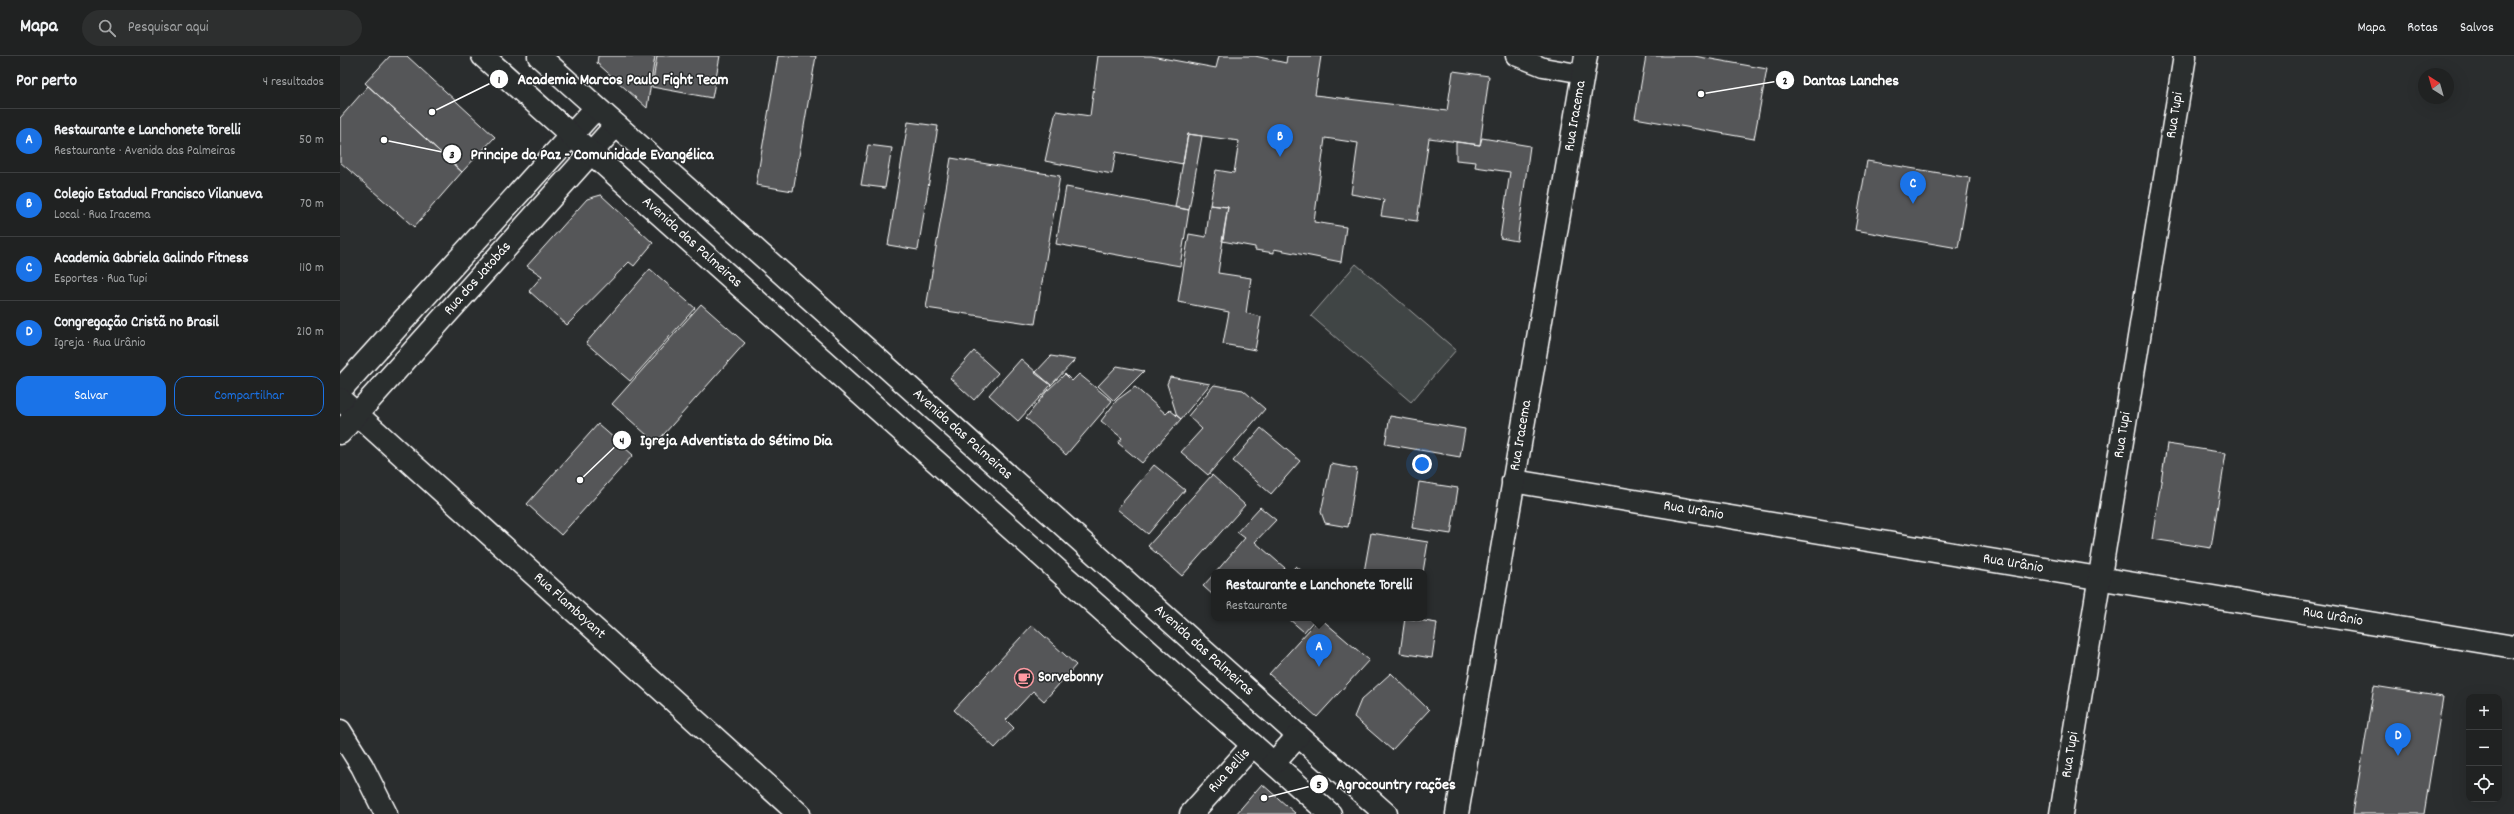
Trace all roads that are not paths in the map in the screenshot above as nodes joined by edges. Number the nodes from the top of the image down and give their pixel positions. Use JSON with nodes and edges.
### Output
{"nodes":[{"id":1,"x":483,"y":56,"type":"edge"},
{"id":2,"x":539,"y":56,"type":"edge"},
{"id":3,"x":1515,"y":56,"type":"edge"},
{"id":4,"x":2185,"y":56,"type":"edge"},
{"id":5,"x":1584,"y":65,"type":"edge"},
{"id":6,"x":596,"y":108,"type":"junction"},
{"id":7,"x":616,"y":125,"type":"junction"},
{"id":8,"x":570,"y":135,"type":"junction"},
{"id":9,"x":591,"y":153,"type":"junction"},
{"id":10,"x":340,"y":390,"type":"edge"},
{"id":11,"x":340,"y":399,"type":"edge"},
{"id":12,"x":357,"y":415,"type":"junction"},
{"id":13,"x":340,"y":434,"type":"edge"},
{"id":14,"x":1513,"y":481,"type":"junction"},
{"id":15,"x":2100,"y":577,"type":"junction"},
{"id":16,"x":2514,"y":647,"type":"edge"},
{"id":17,"x":340,"y":731,"type":"edge"},
{"id":18,"x":1298,"y":736,"type":"junction"},
{"id":19,"x":1253,"y":745,"type":"junction"},
{"id":20,"x":1274,"y":763,"type":"junction"},
{"id":21,"x":386,"y":814,"type":"edge"},
{"id":22,"x":799,"y":814,"type":"edge"},
{"id":23,"x":1191,"y":814,"type":"edge"},
{"id":24,"x":1330,"y":814,"type":"edge"},
{"id":25,"x":1386,"y":814,"type":"edge"},
{"id":26,"x":1457,"y":814,"type":"edge"},
{"id":27,"x":2061,"y":814,"type":"edge"}],
"edges":[{"from":1,"to":8,"type":"street","name":"Avenida das Palmeiras"},
{"from":2,"to":6,"type":"street","name":"Avenida das Palmeiras"},
{"from":3,"to":5,"type":"lane"},
{"from":4,"to":15,"type":"street","name":"Rua Tupi"},
{"from":5,"to":14,"type":"street","name":"Rua Iracema"},
{"from":6,"to":7,"type":"street","name":"Avenida das Palmeiras"},
{"from":6,"to":8,"type":"street","name":"Rua dos Jatobás"},
{"from":7,"to":9,"type":"street","name":"Rua dos Jatobás"},
{"from":7,"to":18,"type":"street","name":"Avenida das Palmeiras"},
{"from":8,"to":9,"type":"street","name":"Avenida das Palmeiras"},
{"from":8,"to":10,"type":"street","name":"Rua dos Jatobás"},
{"from":9,"to":12,"type":"street","name":"Rua dos Jatobás"},
{"from":9,"to":19,"type":"street","name":"Avenida das Palmeiras"},
{"from":11,"to":12,"type":"street","name":"Rua Flamboyant"},
{"from":12,"to":13,"type":"street","name":"Rua dos Jatobás"},
{"from":12,"to":22,"type":"street","name":"Rua Flamboyant"},
{"from":14,"to":15,"type":"street","name":"Rua Urânio"},
{"from":14,"to":26,"type":"street","name":"Rua Iracema"},
{"from":15,"to":16,"type":"street","name":"Rua Urânio"},
{"from":15,"to":27,"type":"street","name":"Rua Tupi"},
{"from":17,"to":21,"type":"street"},
{"from":18,"to":20,"type":"street"},
{"from":18,"to":25,"type":"street","name":"Avenida das Palmeiras"},
{"from":19,"to":20,"type":"street","name":"Avenida das Palmeiras"},
{"from":19,"to":23,"type":"street","name":"Rua Bellis"},
{"from":20,"to":24,"type":"street","name":"Avenida das Palmeiras"}]}
